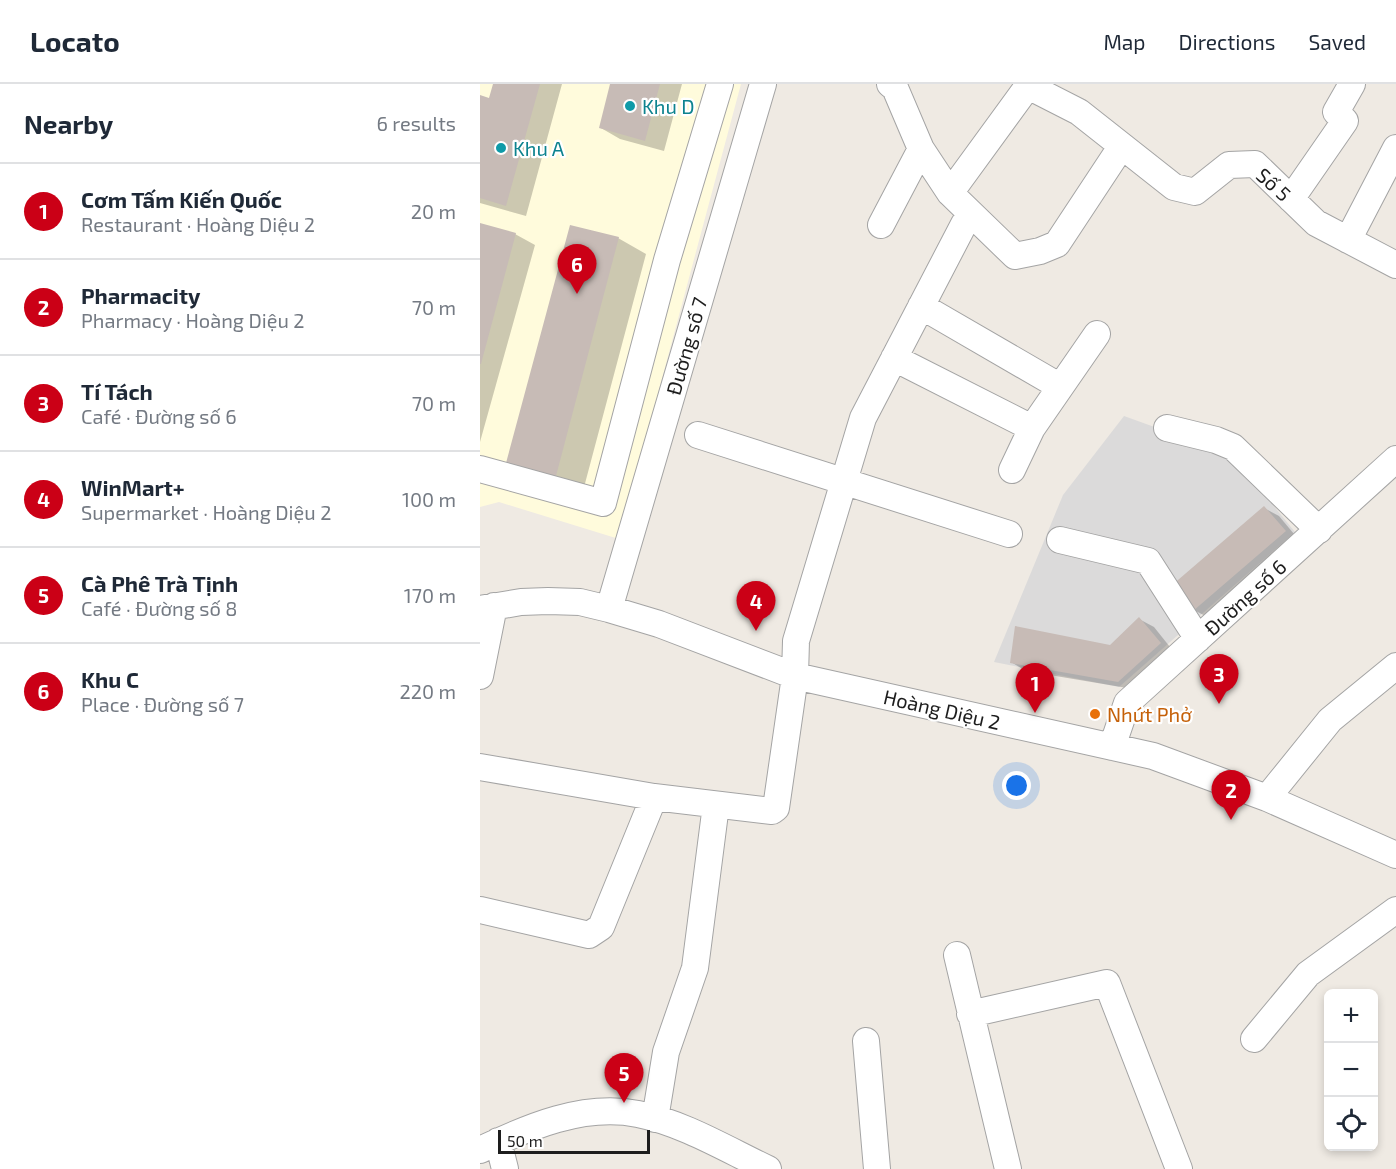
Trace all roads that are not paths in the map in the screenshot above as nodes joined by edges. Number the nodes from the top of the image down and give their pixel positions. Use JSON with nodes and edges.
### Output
{"nodes":[{"id":1,"x":720,"y":84,"type":"edge"},
{"id":2,"x":763,"y":84,"type":"edge"},
{"id":3,"x":890,"y":84,"type":"edge"},
{"id":4,"x":1352,"y":84,"type":"edge"},
{"id":5,"x":1029,"y":85,"type":"edge"},
{"id":6,"x":1121,"y":147,"type":"junction"},
{"id":7,"x":1396,"y":148,"type":"edge"},
{"id":8,"x":921,"y":149,"type":"junction"},
{"id":9,"x":950,"y":193,"type":"junction"},
{"id":10,"x":1291,"y":199,"type":"junction"},
{"id":11,"x":964,"y":224,"type":"dead end"},
{"id":12,"x":881,"y":225,"type":"dead end"},
{"id":13,"x":1348,"y":240,"type":"junction"},
{"id":14,"x":1396,"y":265,"type":"edge"},
{"id":15,"x":921,"y":306,"type":"junction"},
{"id":16,"x":1097,"y":334,"type":"dead end"},
{"id":17,"x":894,"y":358,"type":"junction"},
{"id":18,"x":1059,"y":386,"type":"junction"},
{"id":19,"x":1032,"y":428,"type":"junction"},
{"id":20,"x":1167,"y":429,"type":"dead end"},
{"id":21,"x":698,"y":435,"type":"dead end"},
{"id":22,"x":1396,"y":459,"type":"edge"},
{"id":23,"x":480,"y":469,"type":"edge"},
{"id":24,"x":1012,"y":470,"type":"dead end"},
{"id":25,"x":842,"y":483,"type":"junction"},
{"id":26,"x":1319,"y":530,"type":"junction"},
{"id":27,"x":1009,"y":534,"type":"dead end"},
{"id":28,"x":1060,"y":540,"type":"dead end"},
{"id":29,"x":487,"y":607,"type":"edge"},
{"id":30,"x":609,"y":609,"type":"junction"},
{"id":31,"x":1198,"y":639,"type":"junction"},
{"id":32,"x":1396,"y":666,"type":"edge"},
{"id":33,"x":480,"y":676,"type":"edge"},
{"id":34,"x":795,"y":676,"type":"junction"},
{"id":35,"x":1112,"y":747,"type":"junction"},
{"id":36,"x":480,"y":767,"type":"edge"},
{"id":37,"x":654,"y":797,"type":"junction"},
{"id":38,"x":1267,"y":798,"type":"junction"},
{"id":39,"x":716,"y":805,"type":"junction"},
{"id":40,"x":1396,"y":855,"type":"edge"},
{"id":41,"x":480,"y":910,"type":"edge"},
{"id":42,"x":1396,"y":910,"type":"edge"},
{"id":43,"x":957,"y":955,"type":"dead end"},
{"id":44,"x":970,"y":1014,"type":"junction"},
{"id":45,"x":1254,"y":1039,"type":"dead end"},
{"id":46,"x":866,"y":1041,"type":"dead end"},
{"id":47,"x":655,"y":1119,"type":"junction"},
{"id":48,"x":489,"y":1146,"type":"edge"},
{"id":49,"x":505,"y":1169,"type":"edge"},
{"id":50,"x":768,"y":1169,"type":"edge"},
{"id":51,"x":877,"y":1169,"type":"edge"},
{"id":52,"x":1008,"y":1169,"type":"edge"},
{"id":53,"x":1179,"y":1169,"type":"edge"}],
"edges":[{"from":1,"to":23,"type":"street"},
{"from":2,"to":30,"type":"street","name":"Đường số 7"},
{"from":3,"to":8,"type":"street"},
{"from":4,"to":10,"type":"street"},
{"from":5,"to":6,"type":"street","name":"Số 5"},
{"from":5,"to":9,"type":"street"},
{"from":6,"to":9,"type":"street"},
{"from":6,"to":10,"type":"street","name":"Số 5"},
{"from":7,"to":13,"type":"street"},
{"from":8,"to":9,"type":"street"},
{"from":8,"to":12,"type":"street"},
{"from":10,"to":13,"type":"street","name":"Số 5"},
{"from":11,"to":15,"type":"street"},
{"from":13,"to":14,"type":"street","name":"Số 5"},
{"from":15,"to":17,"type":"street"},
{"from":15,"to":18,"type":"street"},
{"from":16,"to":18,"type":"street"},
{"from":17,"to":19,"type":"street"},
{"from":17,"to":25,"type":"street"},
{"from":18,"to":19,"type":"street"},
{"from":19,"to":24,"type":"street"},
{"from":20,"to":26,"type":"street"},
{"from":21,"to":25,"type":"street"},
{"from":22,"to":26,"type":"street","name":"Đường số 6"},
{"from":25,"to":27,"type":"street"},
{"from":25,"to":34,"type":"street"},
{"from":26,"to":31,"type":"street","name":"Đường số 6"},
{"from":28,"to":31,"type":"street"},
{"from":29,"to":30,"type":"street","name":"Hoàng Diệu 2"},
{"from":29,"to":33,"type":"street"},
{"from":30,"to":34,"type":"street","name":"Hoàng Diệu 2"},
{"from":31,"to":35,"type":"street","name":"Đường số 6"},
{"from":32,"to":38,"type":"street"},
{"from":34,"to":35,"type":"street","name":"Hoàng Diệu 2"},
{"from":34,"to":39,"type":"street"},
{"from":35,"to":38,"type":"street","name":"Hoàng Diệu 2"},
{"from":36,"to":37,"type":"street"},
{"from":37,"to":39,"type":"street"},
{"from":37,"to":41,"type":"street"},
{"from":38,"to":40,"type":"street","name":"Hoàng Diệu 2"},
{"from":39,"to":47,"type":"street"},
{"from":42,"to":45,"type":"street"},
{"from":43,"to":44,"type":"street"},
{"from":44,"to":52,"type":"street"},
{"from":44,"to":53,"type":"street"},
{"from":46,"to":51,"type":"street"},
{"from":47,"to":48,"type":"street"},
{"from":47,"to":50,"type":"street"},
{"from":48,"to":49,"type":"street"}]}
